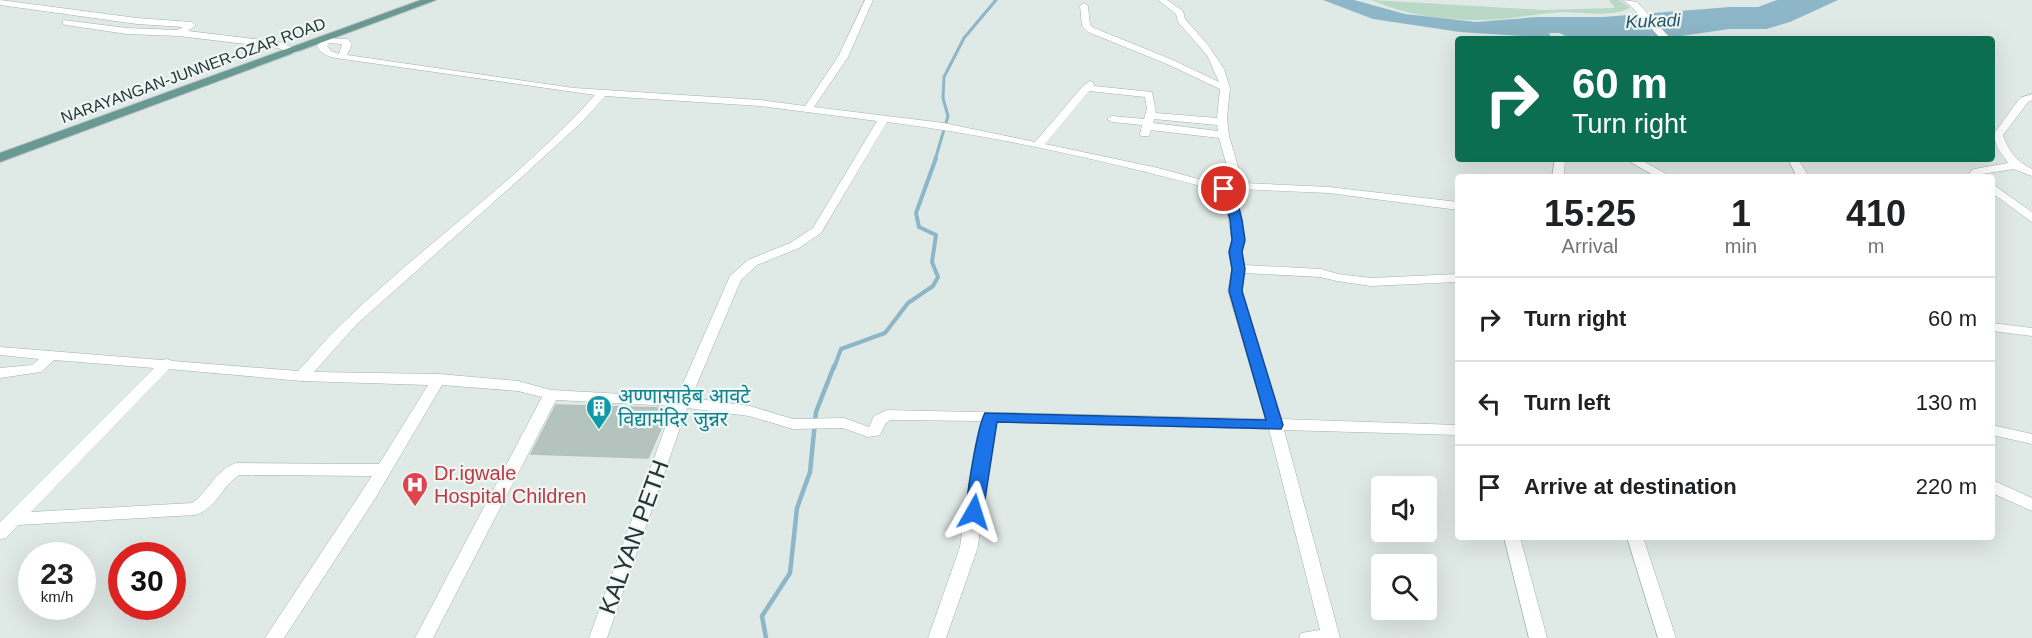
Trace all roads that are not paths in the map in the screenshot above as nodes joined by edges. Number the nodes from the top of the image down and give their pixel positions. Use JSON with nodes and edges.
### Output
{"nodes":[{"id":1,"x":431,"y":0,"type":"edge"},
{"id":2,"x":869,"y":0,"type":"edge"},
{"id":3,"x":1162,"y":0,"type":"edge"},
{"id":4,"x":0,"y":2,"type":"edge"},
{"id":5,"x":1631,"y":2,"type":"edge"},
{"id":6,"x":1084,"y":6,"type":"dead end"},
{"id":7,"x":66,"y":22,"type":"dead end"},
{"id":8,"x":179,"y":33,"type":"junction"},
{"id":9,"x":1663,"y":36,"type":"edge"},
{"id":10,"x":326,"y":40,"type":"junction"},
{"id":11,"x":294,"y":51,"type":"junction"},
{"id":12,"x":1225,"y":88,"type":"junction"},
{"id":13,"x":602,"y":93,"type":"junction"},
{"id":14,"x":2032,"y":97,"type":"edge"},
{"id":15,"x":808,"y":108,"type":"junction"},
{"id":16,"x":884,"y":117,"type":"junction"},
{"id":17,"x":1112,"y":119,"type":"dead end"},
{"id":18,"x":1222,"y":122,"type":"junction"},
{"id":19,"x":1148,"y":124,"type":"junction"},
{"id":20,"x":1224,"y":135,"type":"junction"},
{"id":21,"x":1038,"y":145,"type":"junction"},
{"id":22,"x":0,"y":158,"type":"edge"},
{"id":23,"x":1636,"y":162,"type":"edge"},
{"id":24,"x":2015,"y":165,"type":"junction"},
{"id":25,"x":2032,"y":173,"type":"edge"},
{"id":26,"x":1660,"y":174,"type":"edge"},
{"id":27,"x":1976,"y":174,"type":"edge"},
{"id":28,"x":1239,"y":186,"type":"junction"},
{"id":29,"x":1224,"y":189,"type":"junction"},
{"id":30,"x":1995,"y":189,"type":"edge"},
{"id":31,"x":1455,"y":206,"type":"edge"},
{"id":32,"x":2032,"y":218,"type":"edge"},
{"id":33,"x":1238,"y":269,"type":"junction"},
{"id":34,"x":1455,"y":278,"type":"edge"},
{"id":35,"x":1995,"y":327,"type":"edge"},
{"id":36,"x":2032,"y":332,"type":"edge"},
{"id":37,"x":0,"y":351,"type":"edge"},
{"id":38,"x":51,"y":355,"type":"junction"},
{"id":39,"x":167,"y":363,"type":"junction"},
{"id":40,"x":0,"y":373,"type":"edge"},
{"id":41,"x":302,"y":376,"type":"junction"},
{"id":42,"x":439,"y":380,"type":"junction"},
{"id":43,"x":552,"y":395,"type":"junction"},
{"id":44,"x":682,"y":402,"type":"junction"},
{"id":45,"x":990,"y":417,"type":"junction"},
{"id":46,"x":1275,"y":425,"type":"junction"},
{"id":47,"x":1455,"y":430,"type":"edge"},
{"id":48,"x":1995,"y":431,"type":"edge"},
{"id":49,"x":2032,"y":439,"type":"edge"},
{"id":50,"x":384,"y":470,"type":"junction"},
{"id":51,"x":1995,"y":487,"type":"edge"},
{"id":52,"x":2032,"y":505,"type":"edge"},
{"id":53,"x":13,"y":519,"type":"junction"},
{"id":54,"x":0,"y":533,"type":"edge"},
{"id":55,"x":1513,"y":540,"type":"edge"},
{"id":56,"x":1636,"y":540,"type":"edge"},
{"id":57,"x":1330,"y":637,"type":"edge"},
{"id":58,"x":274,"y":638,"type":"edge"},
{"id":59,"x":424,"y":638,"type":"edge"},
{"id":60,"x":598,"y":638,"type":"edge"},
{"id":61,"x":937,"y":638,"type":"edge"},
{"id":62,"x":1308,"y":638,"type":"edge"},
{"id":63,"x":1538,"y":638,"type":"edge"},
{"id":64,"x":1667,"y":638,"type":"edge"}],
"edges":[{"from":1,"to":10,"type":"main road","name":"NARAYANGAN-JUNNER-OZAR ROAD"},
{"from":2,"to":15,"type":"street"},
{"from":3,"to":12,"type":"street"},
{"from":4,"to":8,"type":"street"},
{"from":5,"to":9,"type":"street"},
{"from":6,"to":12,"type":"street"},
{"from":7,"to":8,"type":"street"},
{"from":8,"to":11,"type":"street"},
{"from":10,"to":11,"type":"main road","name":"NARAYANGAN-JUNNER-OZAR ROAD"},
{"from":10,"to":13,"type":"street"},
{"from":11,"to":22,"type":"main road","name":"NARAYANGAN-JUNNER-OZAR ROAD"},
{"from":12,"to":18,"type":"street"},
{"from":13,"to":15,"type":"street"},
{"from":13,"to":41,"type":"street"},
{"from":14,"to":24,"type":"street"},
{"from":15,"to":16,"type":"street"},
{"from":16,"to":21,"type":"street"},
{"from":16,"to":44,"type":"street","name":"KALYAN PETH"},
{"from":17,"to":19,"type":"street"},
{"from":18,"to":19,"type":"street"},
{"from":18,"to":20,"type":"street"},
{"from":19,"to":20,"type":"street"},
{"from":19,"to":21,"type":"street"},
{"from":20,"to":28,"type":"street"},
{"from":21,"to":29,"type":"street"},
{"from":23,"to":26,"type":"street"},
{"from":24,"to":25,"type":"street"},
{"from":24,"to":27,"type":"street"},
{"from":28,"to":29,"type":"street"},
{"from":28,"to":31,"type":"street"},
{"from":29,"to":33,"type":"street"},
{"from":30,"to":32,"type":"street"},
{"from":33,"to":34,"type":"street"},
{"from":33,"to":46,"type":"street"},
{"from":35,"to":36,"type":"street"},
{"from":37,"to":38,"type":"street"},
{"from":38,"to":39,"type":"street"},
{"from":38,"to":40,"type":"street"},
{"from":39,"to":41,"type":"street"},
{"from":39,"to":53,"type":"street"},
{"from":41,"to":42,"type":"street"},
{"from":42,"to":43,"type":"street"},
{"from":42,"to":50,"type":"street"},
{"from":43,"to":44,"type":"street"},
{"from":43,"to":59,"type":"street"},
{"from":44,"to":45,"type":"street"},
{"from":44,"to":60,"type":"street","name":"KALYAN PETH"},
{"from":45,"to":46,"type":"street"},
{"from":45,"to":61,"type":"street"},
{"from":46,"to":47,"type":"street"},
{"from":46,"to":57,"type":"street"},
{"from":48,"to":49,"type":"street"},
{"from":50,"to":53,"type":"street"},
{"from":50,"to":58,"type":"street"},
{"from":51,"to":52,"type":"street"},
{"from":53,"to":54,"type":"street"},
{"from":55,"to":63,"type":"street"},
{"from":56,"to":64,"type":"street"},
{"from":57,"to":62,"type":"street"}]}
